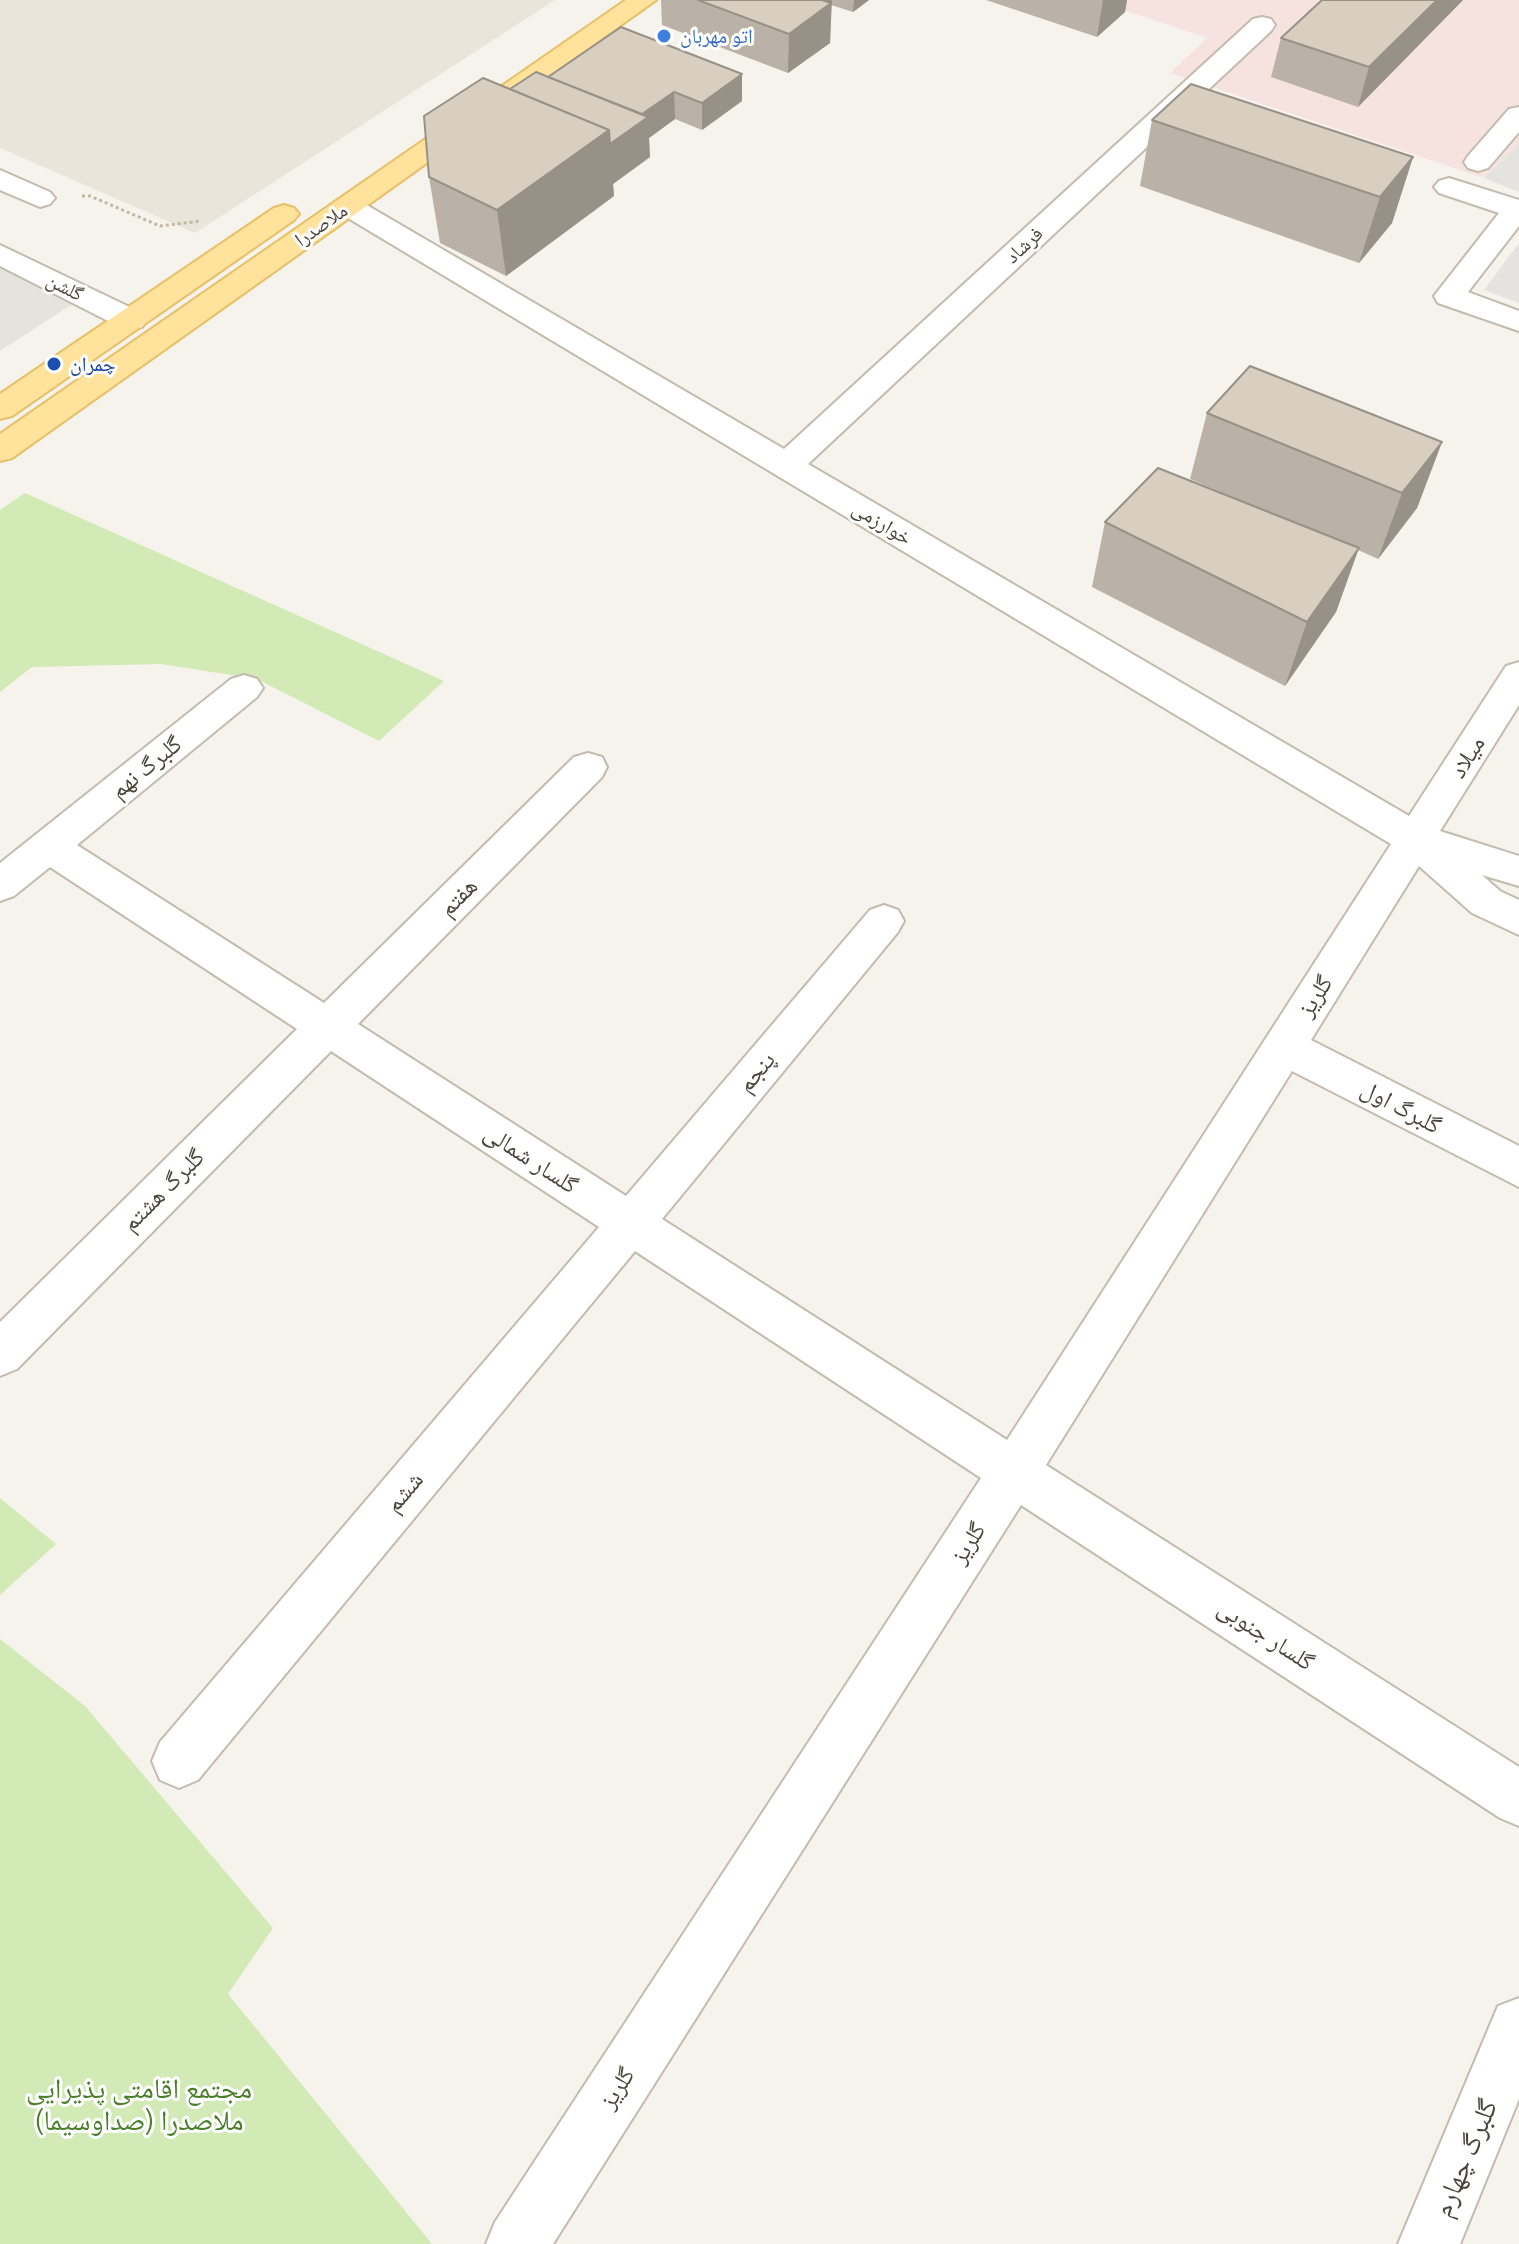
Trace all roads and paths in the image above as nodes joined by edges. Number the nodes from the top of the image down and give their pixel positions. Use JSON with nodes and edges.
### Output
{"nodes":[{"id":1,"x":596,"y":0,"type":"edge"},
{"id":2,"x":643,"y":0,"type":"edge"},
{"id":3,"x":1262,"y":25,"type":"dead end"},
{"id":4,"x":504,"y":63,"type":"dead end"},
{"id":5,"x":1519,"y":115,"type":"edge"},
{"id":6,"x":1478,"y":162,"type":"dead end"},
{"id":7,"x":0,"y":179,"type":"edge"},
{"id":8,"x":1449,"y":187,"type":"dead end"},
{"id":9,"x":40,"y":198,"type":"joint"},
{"id":10,"x":306,"y":199,"type":"dead end"},
{"id":11,"x":348,"y":206,"type":"junction"},
{"id":12,"x":204,"y":220,"type":"dead end"},
{"id":13,"x":0,"y":254,"type":"edge"},
{"id":14,"x":131,"y":320,"type":"junction"},
{"id":15,"x":1519,"y":322,"type":"edge"},
{"id":16,"x":0,"y":409,"type":"edge"},
{"id":17,"x":0,"y":450,"type":"edge"},
{"id":18,"x":786,"y":466,"type":"junction"},
{"id":19,"x":1519,"y":675,"type":"edge"},
{"id":20,"x":244,"y":688,"type":"dead end"},
{"id":21,"x":588,"y":767,"type":"dead end"},
{"id":22,"x":1415,"y":839,"type":"junction"},
{"id":23,"x":48,"y":846,"type":"junction"},
{"id":24,"x":1519,"y":871,"type":"edge"},
{"id":25,"x":0,"y":885,"type":"edge"},
{"id":26,"x":1519,"y":919,"type":"edge"},
{"id":27,"x":884,"y":921,"type":"dead end"},
{"id":28,"x":327,"y":1027,"type":"junction"},
{"id":29,"x":1283,"y":1046,"type":"junction"},
{"id":30,"x":1519,"y":1168,"type":"edge"},
{"id":31,"x":629,"y":1222,"type":"junction"},
{"id":32,"x":0,"y":1354,"type":"edge"},
{"id":33,"x":1014,"y":1472,"type":"junction"},
{"id":34,"x":179,"y":1761,"type":"dead end"},
{"id":35,"x":1515,"y":1784,"type":"edge"},
{"id":36,"x":1519,"y":2027,"type":"edge"},
{"id":37,"x":517,"y":2244,"type":"edge"},
{"id":38,"x":1429,"y":2244,"type":"edge"}],
"edges":[{"from":1,"to":4,"type":"main road"},
{"from":2,"to":11,"type":"main road","name":"ملاصدرا"},
{"from":3,"to":18,"type":"street","name":"فرشاد"},
{"from":5,"to":6,"type":"street"},
{"from":7,"to":9,"type":"street"},
{"from":8,"to":15,"type":"street"},
{"from":9,"to":12,"type":"path"},
{"from":10,"to":14,"type":"main road","name":"ملاصدرا"},
{"from":11,"to":17,"type":"main road","name":"ملاصدرا"},
{"from":11,"to":18,"type":"street","name":"خوارزمی"},
{"from":13,"to":14,"type":"street","name":"گلشن"},
{"from":14,"to":16,"type":"main road","name":"ملاصدرا"},
{"from":18,"to":22,"type":"street","name":"خوارزمی"},
{"from":19,"to":22,"type":"street","name":"میلاد"},
{"from":20,"to":23,"type":"street","name":"گلبرگ نهم"},
{"from":21,"to":28,"type":"street","name":"هفتم"},
{"from":22,"to":24,"type":"street","name":"خوارزمی"},
{"from":22,"to":26,"type":"street","name":"خوارزمی"},
{"from":22,"to":29,"type":"street","name":"گلریز"},
{"from":23,"to":25,"type":"street","name":"گلبرگ نهم"},
{"from":23,"to":28,"type":"street","name":"گلسار شمالی"},
{"from":27,"to":31,"type":"street","name":"پنجم"},
{"from":28,"to":31,"type":"street","name":"گلسار شمالی"},
{"from":28,"to":32,"type":"street","name":"گلبرگ هشتم"},
{"from":29,"to":30,"type":"street","name":"گلبرگ اول"},
{"from":29,"to":33,"type":"street","name":"گلریز"},
{"from":31,"to":33,"type":"street","name":"گلسار شمالی"},
{"from":31,"to":34,"type":"street","name":"ششم"},
{"from":33,"to":35,"type":"street","name":"گلسار جنوبی"},
{"from":33,"to":37,"type":"street","name":"گلریز"},
{"from":36,"to":38,"type":"street","name":"گلبرگ چهارم"}]}
